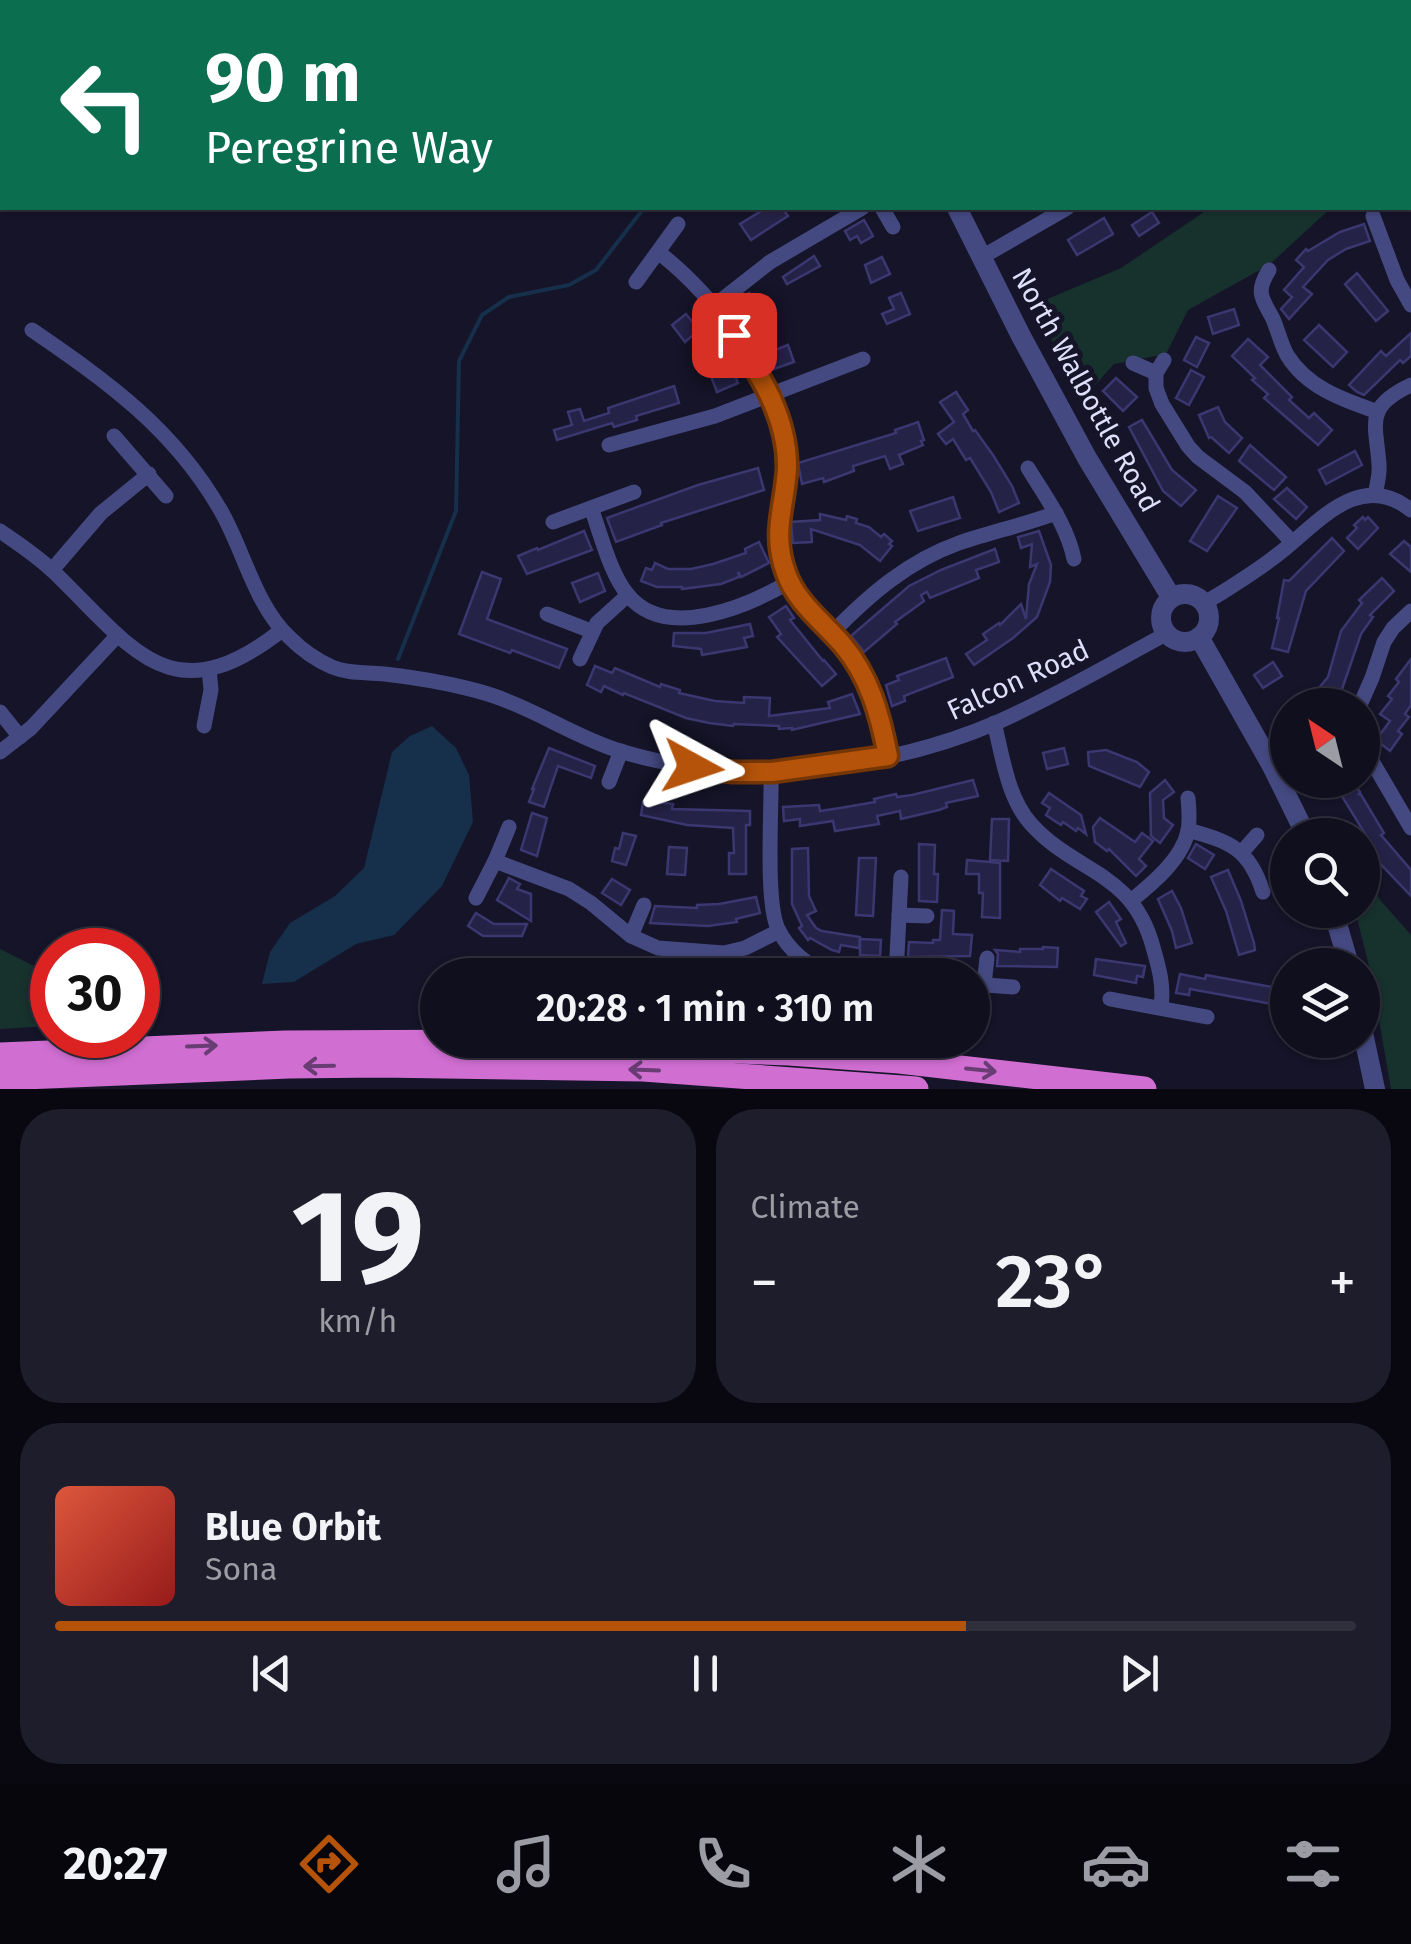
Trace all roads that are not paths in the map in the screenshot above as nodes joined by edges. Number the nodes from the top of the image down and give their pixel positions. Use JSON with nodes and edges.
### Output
{"nodes":[{"id":1,"x":859,"y":210,"type":"edge"},
{"id":2,"x":883,"y":210,"type":"edge"},
{"id":3,"x":958,"y":210,"type":"edge"},
{"id":4,"x":1064,"y":210,"type":"edge"},
{"id":5,"x":1370,"y":210,"type":"edge"},
{"id":6,"x":678,"y":224,"type":"dead end"},
{"id":7,"x":892,"y":228,"type":"dead end"},
{"id":8,"x":658,"y":252,"type":"junction"},
{"id":9,"x":982,"y":258,"type":"junction"},
{"id":10,"x":1269,"y":270,"type":"dead end"},
{"id":11,"x":636,"y":282,"type":"dead end"},
{"id":12,"x":1242,"y":286,"type":"dead end"},
{"id":13,"x":1260,"y":288,"type":"junction"},
{"id":14,"x":1411,"y":304,"type":"edge"},
{"id":15,"x":714,"y":306,"type":"junction"},
{"id":16,"x":32,"y":330,"type":"dead end"},
{"id":17,"x":863,"y":359,"type":"dead end"},
{"id":18,"x":1133,"y":363,"type":"dead end"},
{"id":19,"x":1411,"y":385,"type":"edge"},
{"id":20,"x":770,"y":397,"type":"junction"},
{"id":21,"x":1378,"y":412,"type":"junction"},
{"id":22,"x":114,"y":436,"type":"dead end"},
{"id":23,"x":609,"y":446,"type":"dead end"},
{"id":24,"x":1028,"y":468,"type":"dead end"},
{"id":25,"x":149,"y":474,"type":"junction"},
{"id":26,"x":634,"y":492,"type":"dead end"},
{"id":27,"x":166,"y":496,"type":"dead end"},
{"id":28,"x":1375,"y":496,"type":"junction"},
{"id":29,"x":591,"y":508,"type":"junction"},
{"id":30,"x":1411,"y":510,"type":"edge"},
{"id":31,"x":1056,"y":513,"type":"junction"},
{"id":32,"x":553,"y":522,"type":"dead end"},
{"id":33,"x":0,"y":531,"type":"edge"},
{"id":34,"x":1292,"y":542,"type":"junction"},
{"id":35,"x":1074,"y":559,"type":"dead end"},
{"id":36,"x":52,"y":570,"type":"junction"},
{"id":37,"x":789,"y":582,"type":"junction"},
{"id":38,"x":628,"y":595,"type":"junction"},
{"id":39,"x":1171,"y":597,"type":"junction"},
{"id":40,"x":1205,"y":604,"type":"junction"},
{"id":41,"x":1411,"y":610,"type":"edge"},
{"id":42,"x":548,"y":614,"type":"dead end"},
{"id":43,"x":282,"y":630,"type":"junction"},
{"id":44,"x":592,"y":631,"type":"junction"},
{"id":45,"x":832,"y":633,"type":"junction"},
{"id":46,"x":1166,"y":634,"type":"junction"},
{"id":47,"x":117,"y":636,"type":"junction"},
{"id":48,"x":1199,"y":637,"type":"junction"},
{"id":49,"x":580,"y":660,"type":"dead end"},
{"id":50,"x":210,"y":669,"type":"junction"},
{"id":51,"x":1368,"y":688,"type":"edge"},
{"id":52,"x":0,"y":712,"type":"edge"},
{"id":53,"x":994,"y":723,"type":"junction"},
{"id":54,"x":204,"y":726,"type":"dead end"},
{"id":55,"x":20,"y":738,"type":"junction"},
{"id":56,"x":621,"y":751,"type":"junction"},
{"id":57,"x":0,"y":752,"type":"edge"},
{"id":58,"x":888,"y":756,"type":"junction"},
{"id":59,"x":1380,"y":770,"type":"edge"},
{"id":60,"x":772,"y":772,"type":"junction"},
{"id":61,"x":609,"y":782,"type":"dead end"},
{"id":62,"x":1188,"y":798,"type":"dead end"},
{"id":63,"x":1405,"y":806,"type":"edge"},
{"id":64,"x":1298,"y":818,"type":"edge"},
{"id":65,"x":509,"y":827,"type":"dead end"},
{"id":66,"x":1411,"y":828,"type":"edge"},
{"id":67,"x":1188,"y":830,"type":"junction"},
{"id":68,"x":1257,"y":835,"type":"dead end"},
{"id":69,"x":1242,"y":852,"type":"junction"},
{"id":70,"x":495,"y":862,"type":"junction"},
{"id":71,"x":901,"y":877,"type":"dead end"},
{"id":72,"x":1263,"y":892,"type":"dead end"},
{"id":73,"x":476,"y":898,"type":"dead end"},
{"id":74,"x":1132,"y":900,"type":"junction"},
{"id":75,"x":644,"y":905,"type":"dead end"},
{"id":76,"x":899,"y":915,"type":"junction"},
{"id":77,"x":927,"y":916,"type":"dead end"},
{"id":78,"x":779,"y":931,"type":"junction"},
{"id":79,"x":631,"y":936,"type":"junction"},
{"id":80,"x":801,"y":958,"type":"edge"},
{"id":81,"x":897,"y":958,"type":"edge"},
{"id":82,"x":990,"y":985,"type":"edge"},
{"id":83,"x":1013,"y":987,"type":"dead end"},
{"id":84,"x":1110,"y":999,"type":"dead end"},
{"id":85,"x":1161,"y":1008,"type":"junction"},
{"id":86,"x":1207,"y":1017,"type":"dead end"},
{"id":87,"x":0,"y":1055,"type":"edge"},
{"id":88,"x":0,"y":1078,"type":"edge"},
{"id":89,"x":916,"y":1089,"type":"edge"},
{"id":90,"x":1144,"y":1089,"type":"edge"}],
"edges":[{"from":1,"to":15,"type":"street"},
{"from":2,"to":7,"type":"street"},
{"from":3,"to":9,"type":"street","name":"North Walbottle Road"},
{"from":4,"to":9,"type":"street"},
{"from":5,"to":14,"type":"street"},
{"from":6,"to":8,"type":"street"},
{"from":8,"to":11,"type":"street"},
{"from":8,"to":15,"type":"street"},
{"from":9,"to":39,"type":"street","name":"North Walbottle Road"},
{"from":10,"to":13,"type":"street"},
{"from":12,"to":13,"type":"street"},
{"from":13,"to":21,"type":"street"},
{"from":15,"to":20,"type":"street"},
{"from":16,"to":43,"type":"street"},
{"from":17,"to":20,"type":"street"},
{"from":18,"to":34,"type":"street"},
{"from":19,"to":21,"type":"street"},
{"from":20,"to":23,"type":"street"},
{"from":20,"to":37,"type":"street"},
{"from":21,"to":28,"type":"street"},
{"from":22,"to":25,"type":"street"},
{"from":24,"to":31,"type":"street"},
{"from":25,"to":27,"type":"street"},
{"from":25,"to":36,"type":"street"},
{"from":26,"to":29,"type":"street"},
{"from":28,"to":30,"type":"street"},
{"from":28,"to":34,"type":"street"},
{"from":29,"to":32,"type":"street"},
{"from":29,"to":38,"type":"street"},
{"from":31,"to":35,"type":"street"},
{"from":31,"to":45,"type":"street"},
{"from":33,"to":36,"type":"street"},
{"from":34,"to":40,"type":"street"},
{"from":36,"to":47,"type":"street"},
{"from":37,"to":38,"type":"street"},
{"from":37,"to":45,"type":"street"},
{"from":38,"to":44,"type":"street"},
{"from":39,"to":40,"type":"street"},
{"from":39,"to":46,"type":"street"},
{"from":40,"to":48,"type":"street"},
{"from":41,"to":51,"type":"street"},
{"from":42,"to":44,"type":"street"},
{"from":43,"to":50,"type":"street"},
{"from":43,"to":56,"type":"street","name":"Falcon Road"},
{"from":44,"to":49,"type":"street"},
{"from":45,"to":58,"type":"street"},
{"from":46,"to":48,"type":"street"},
{"from":46,"to":53,"type":"street","name":"Falcon Road"},
{"from":47,"to":50,"type":"street"},
{"from":47,"to":55,"type":"street"},
{"from":48,"to":64,"type":"street"},
{"from":50,"to":54,"type":"street"},
{"from":52,"to":55,"type":"street"},
{"from":53,"to":58,"type":"street","name":"Falcon Road"},
{"from":53,"to":74,"type":"street"},
{"from":55,"to":57,"type":"street"},
{"from":56,"to":60,"type":"street","name":"Falcon Road"},
{"from":56,"to":61,"type":"street"},
{"from":58,"to":60,"type":"street","name":"Falcon Road"},
{"from":59,"to":63,"type":"street"},
{"from":60,"to":78,"type":"street"},
{"from":62,"to":67,"type":"street"},
{"from":63,"to":66,"type":"street"},
{"from":65,"to":70,"type":"street"},
{"from":67,"to":69,"type":"street"},
{"from":67,"to":74,"type":"street"},
{"from":68,"to":69,"type":"street"},
{"from":69,"to":72,"type":"street"},
{"from":70,"to":73,"type":"street"},
{"from":70,"to":79,"type":"street"},
{"from":71,"to":76,"type":"street"},
{"from":74,"to":85,"type":"street"},
{"from":75,"to":79,"type":"street"},
{"from":76,"to":77,"type":"street"},
{"from":76,"to":81,"type":"street"},
{"from":78,"to":79,"type":"street"},
{"from":78,"to":80,"type":"street"},
{"from":82,"to":83,"type":"street"},
{"from":84,"to":85,"type":"street"},
{"from":85,"to":86,"type":"street"},
{"from":87,"to":90,"type":"highway","one_way":true},
{"from":89,"to":88,"type":"highway","one_way":true}]}
